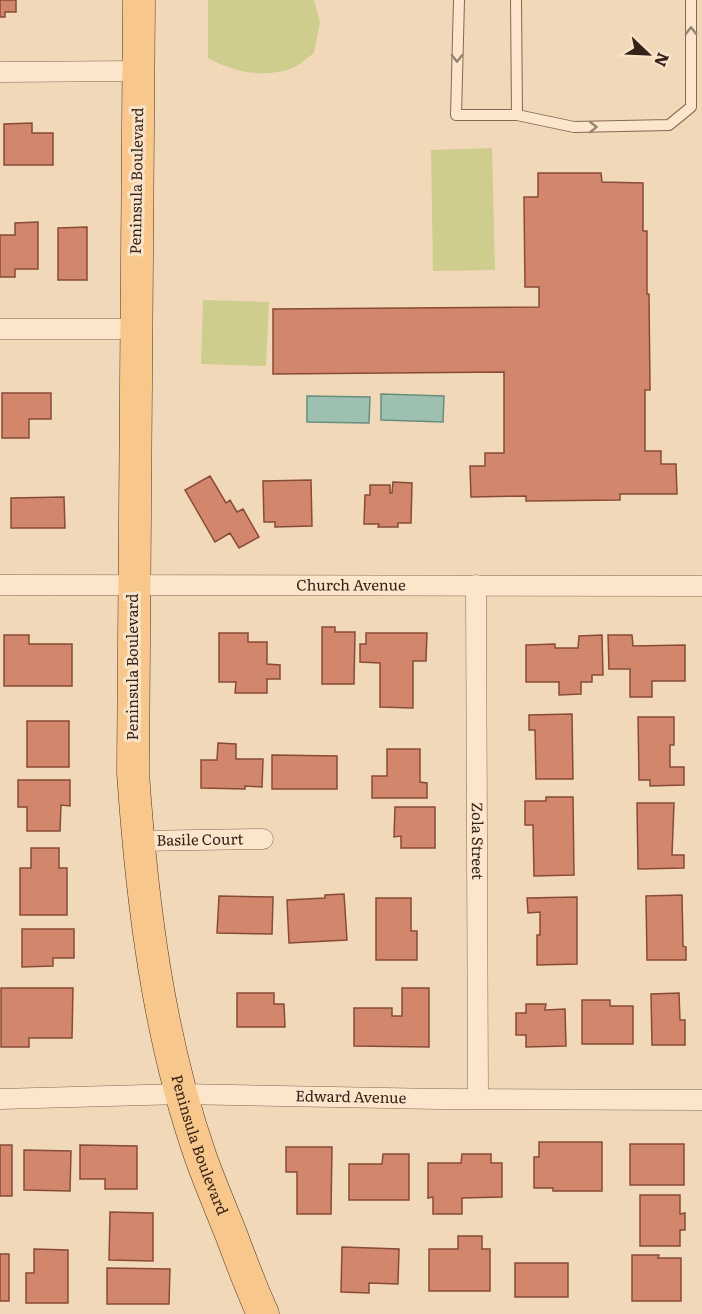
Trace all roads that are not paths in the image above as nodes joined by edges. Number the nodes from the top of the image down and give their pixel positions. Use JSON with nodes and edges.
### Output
{"nodes":[{"id":1,"x":139,"y":0,"type":"edge"},
{"id":2,"x":459,"y":0,"type":"edge"},
{"id":3,"x":516,"y":0,"type":"edge"},
{"id":4,"x":691,"y":0,"type":"edge"},
{"id":5,"x":138,"y":71,"type":"junction"},
{"id":6,"x":0,"y":72,"type":"edge"},
{"id":7,"x":517,"y":115,"type":"junction"},
{"id":8,"x":0,"y":329,"type":"edge"},
{"id":9,"x":135,"y":329,"type":"junction"},
{"id":10,"x":0,"y":585,"type":"edge"},
{"id":11,"x":133,"y":585,"type":"junction"},
{"id":12,"x":476,"y":585,"type":"junction"},
{"id":13,"x":702,"y":586,"type":"edge"},
{"id":14,"x":262,"y":839,"type":"dead end"},
{"id":15,"x":138,"y":841,"type":"junction"},
{"id":16,"x":182,"y":1094,"type":"junction"},
{"id":17,"x":477,"y":1097,"type":"junction"},
{"id":18,"x":0,"y":1099,"type":"edge"},
{"id":19,"x":702,"y":1100,"type":"edge"},
{"id":20,"x":263,"y":1314,"type":"edge"}],
"edges":[{"from":1,"to":5,"type":"main road","name":"Peninsula Boulevard"},
{"from":2,"to":7,"type":"lane","one_way":true},
{"from":3,"to":7,"type":"lane"},
{"from":7,"to":4,"type":"lane","one_way":true},
{"from":5,"to":6,"type":"street"},
{"from":5,"to":9,"type":"main road","name":"Peninsula Boulevard"},
{"from":8,"to":9,"type":"street"},
{"from":9,"to":11,"type":"main road","name":"Peninsula Boulevard"},
{"from":10,"to":11,"type":"street","name":"Church Avenue"},
{"from":11,"to":12,"type":"street","name":"Church Avenue"},
{"from":11,"to":15,"type":"main road","name":"Peninsula Boulevard"},
{"from":12,"to":13,"type":"street","name":"Church Avenue"},
{"from":12,"to":17,"type":"street","name":"Zola Street"},
{"from":14,"to":15,"type":"street","name":"Basile Court"},
{"from":15,"to":16,"type":"main road","name":"Peninsula Boulevard"},
{"from":16,"to":17,"type":"street","name":"Edward Avenue"},
{"from":16,"to":18,"type":"street","name":"Edward Avenue"},
{"from":16,"to":20,"type":"main road","name":"Peninsula Boulevard"},
{"from":17,"to":19,"type":"street","name":"Edward Avenue"}]}
